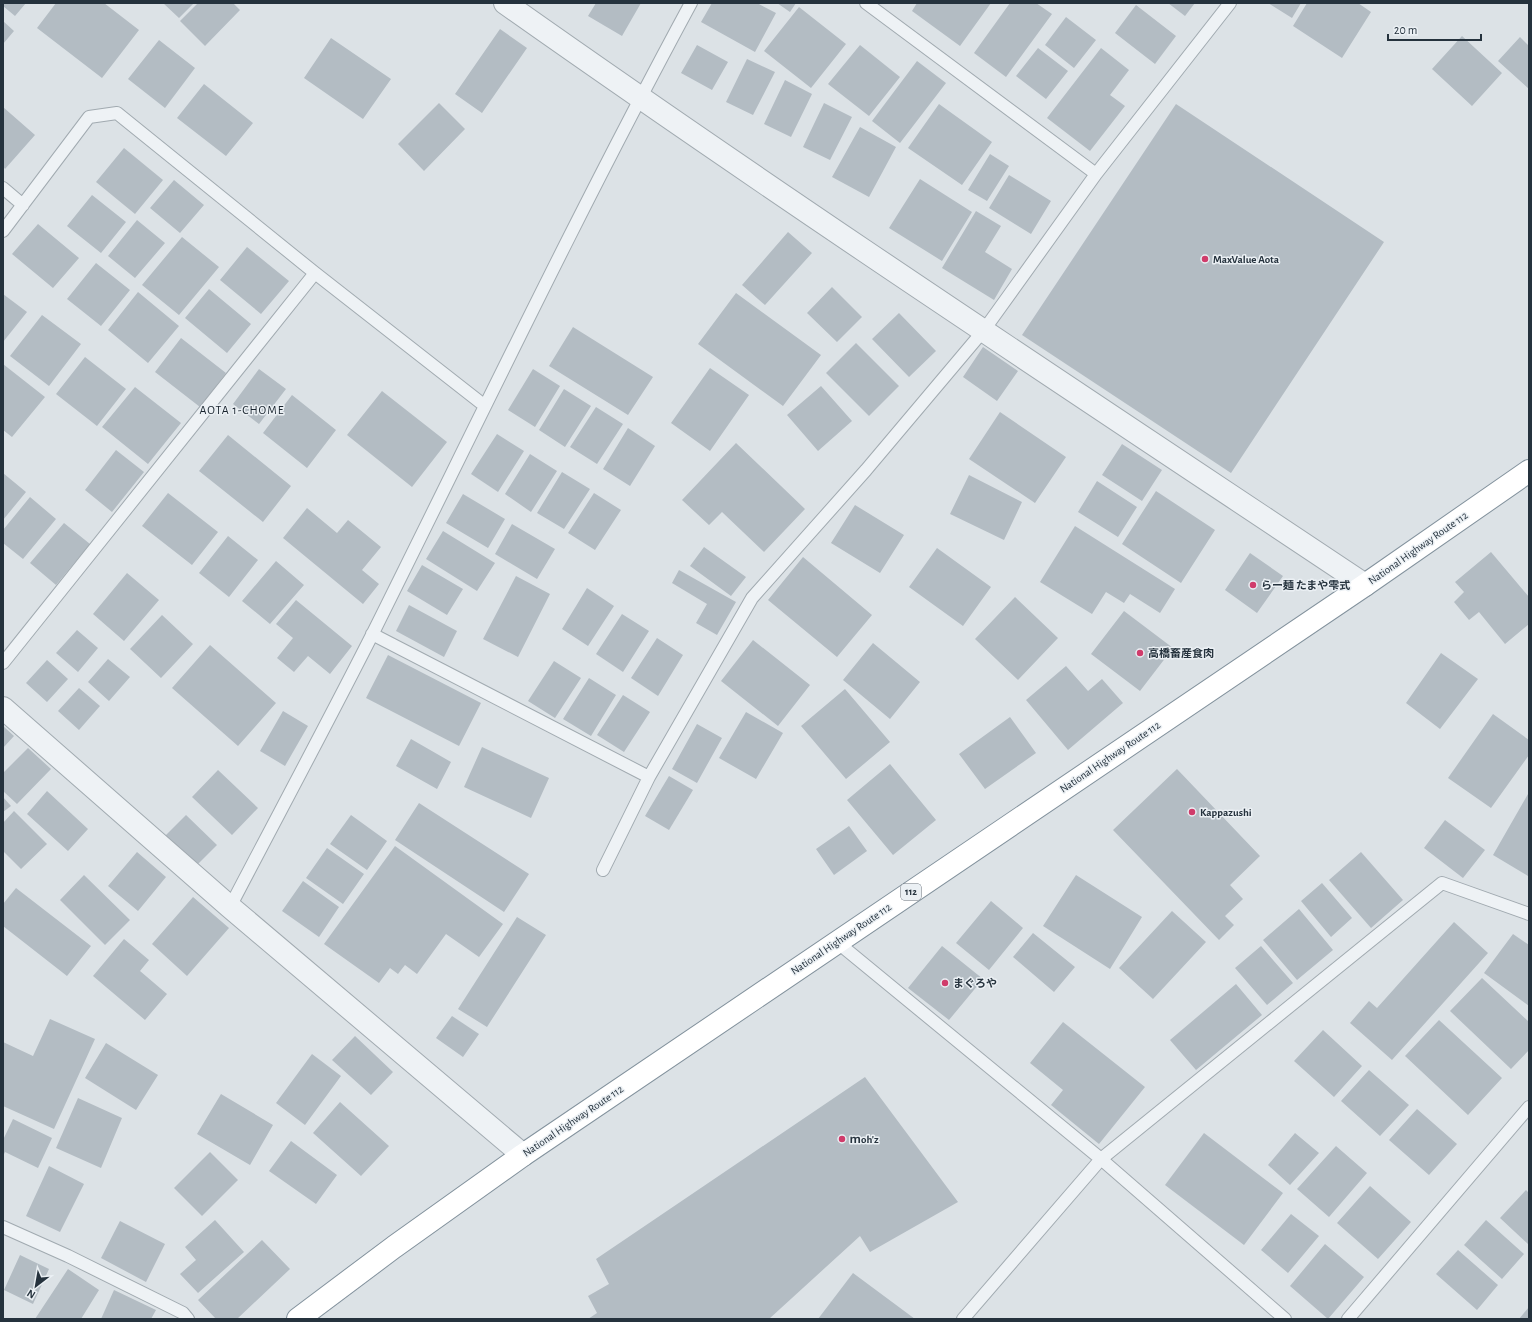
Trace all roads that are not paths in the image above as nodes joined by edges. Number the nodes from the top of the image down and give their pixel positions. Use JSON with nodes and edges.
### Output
{"nodes":[{"id":1,"x":505,"y":3,"type":"edge"},
{"id":2,"x":690,"y":3,"type":"edge"},
{"id":3,"x":866,"y":3,"type":"edge"},
{"id":4,"x":1230,"y":3,"type":"edge"},
{"id":5,"x":639,"y":98,"type":"junction"},
{"id":6,"x":1096,"y":174,"type":"junction"},
{"id":7,"x":3,"y":188,"type":"edge"},
{"id":8,"x":23,"y":205,"type":"junction"},
{"id":9,"x":3,"y":231,"type":"edge"},
{"id":10,"x":315,"y":273,"type":"junction"},
{"id":11,"x":984,"y":330,"type":"junction"},
{"id":12,"x":485,"y":406,"type":"junction"},
{"id":13,"x":1529,"y":471,"type":"edge"},
{"id":14,"x":1365,"y":585,"type":"junction"},
{"id":15,"x":372,"y":634,"type":"junction"},
{"id":16,"x":3,"y":663,"type":"edge"},
{"id":17,"x":3,"y":708,"type":"edge"},
{"id":18,"x":649,"y":777,"type":"junction"},
{"id":19,"x":602,"y":870,"type":"dead end"},
{"id":20,"x":230,"y":907,"type":"junction"},
{"id":21,"x":1529,"y":914,"type":"edge"},
{"id":22,"x":837,"y":942,"type":"junction"},
{"id":23,"x":1529,"y":1107,"type":"edge"},
{"id":24,"x":523,"y":1155,"type":"junction"},
{"id":25,"x":1101,"y":1159,"type":"junction"},
{"id":26,"x":3,"y":1227,"type":"edge"},
{"id":27,"x":188,"y":1319,"type":"edge"},
{"id":28,"x":298,"y":1319,"type":"edge"},
{"id":29,"x":963,"y":1319,"type":"edge"},
{"id":30,"x":1285,"y":1319,"type":"edge"},
{"id":31,"x":1348,"y":1319,"type":"edge"}],
"edges":[{"from":1,"to":5,"type":"street"},
{"from":2,"to":5,"type":"lane"},
{"from":3,"to":6,"type":"lane"},
{"from":4,"to":6,"type":"lane"},
{"from":5,"to":11,"type":"street"},
{"from":5,"to":12,"type":"lane"},
{"from":6,"to":11,"type":"lane"},
{"from":7,"to":8,"type":"lane"},
{"from":8,"to":9,"type":"lane"},
{"from":8,"to":10,"type":"lane"},
{"from":10,"to":12,"type":"lane"},
{"from":10,"to":16,"type":"lane"},
{"from":11,"to":14,"type":"street"},
{"from":11,"to":18,"type":"lane"},
{"from":12,"to":15,"type":"lane"},
{"from":13,"to":14,"type":"highway","name":"National Highway Route 112","number":"112"},
{"from":14,"to":22,"type":"highway","name":"National Highway Route 112","number":"112"},
{"from":15,"to":18,"type":"lane"},
{"from":15,"to":20,"type":"lane"},
{"from":17,"to":20,"type":"street"},
{"from":18,"to":19,"type":"lane"},
{"from":20,"to":24,"type":"street"},
{"from":21,"to":25,"type":"lane"},
{"from":22,"to":24,"type":"highway","name":"National Highway Route 112","number":"112"},
{"from":22,"to":25,"type":"lane"},
{"from":23,"to":31,"type":"lane"},
{"from":24,"to":28,"type":"highway","name":"National Highway Route 112","number":"112"},
{"from":25,"to":29,"type":"lane"},
{"from":25,"to":30,"type":"lane"},
{"from":26,"to":27,"type":"lane"}]}
